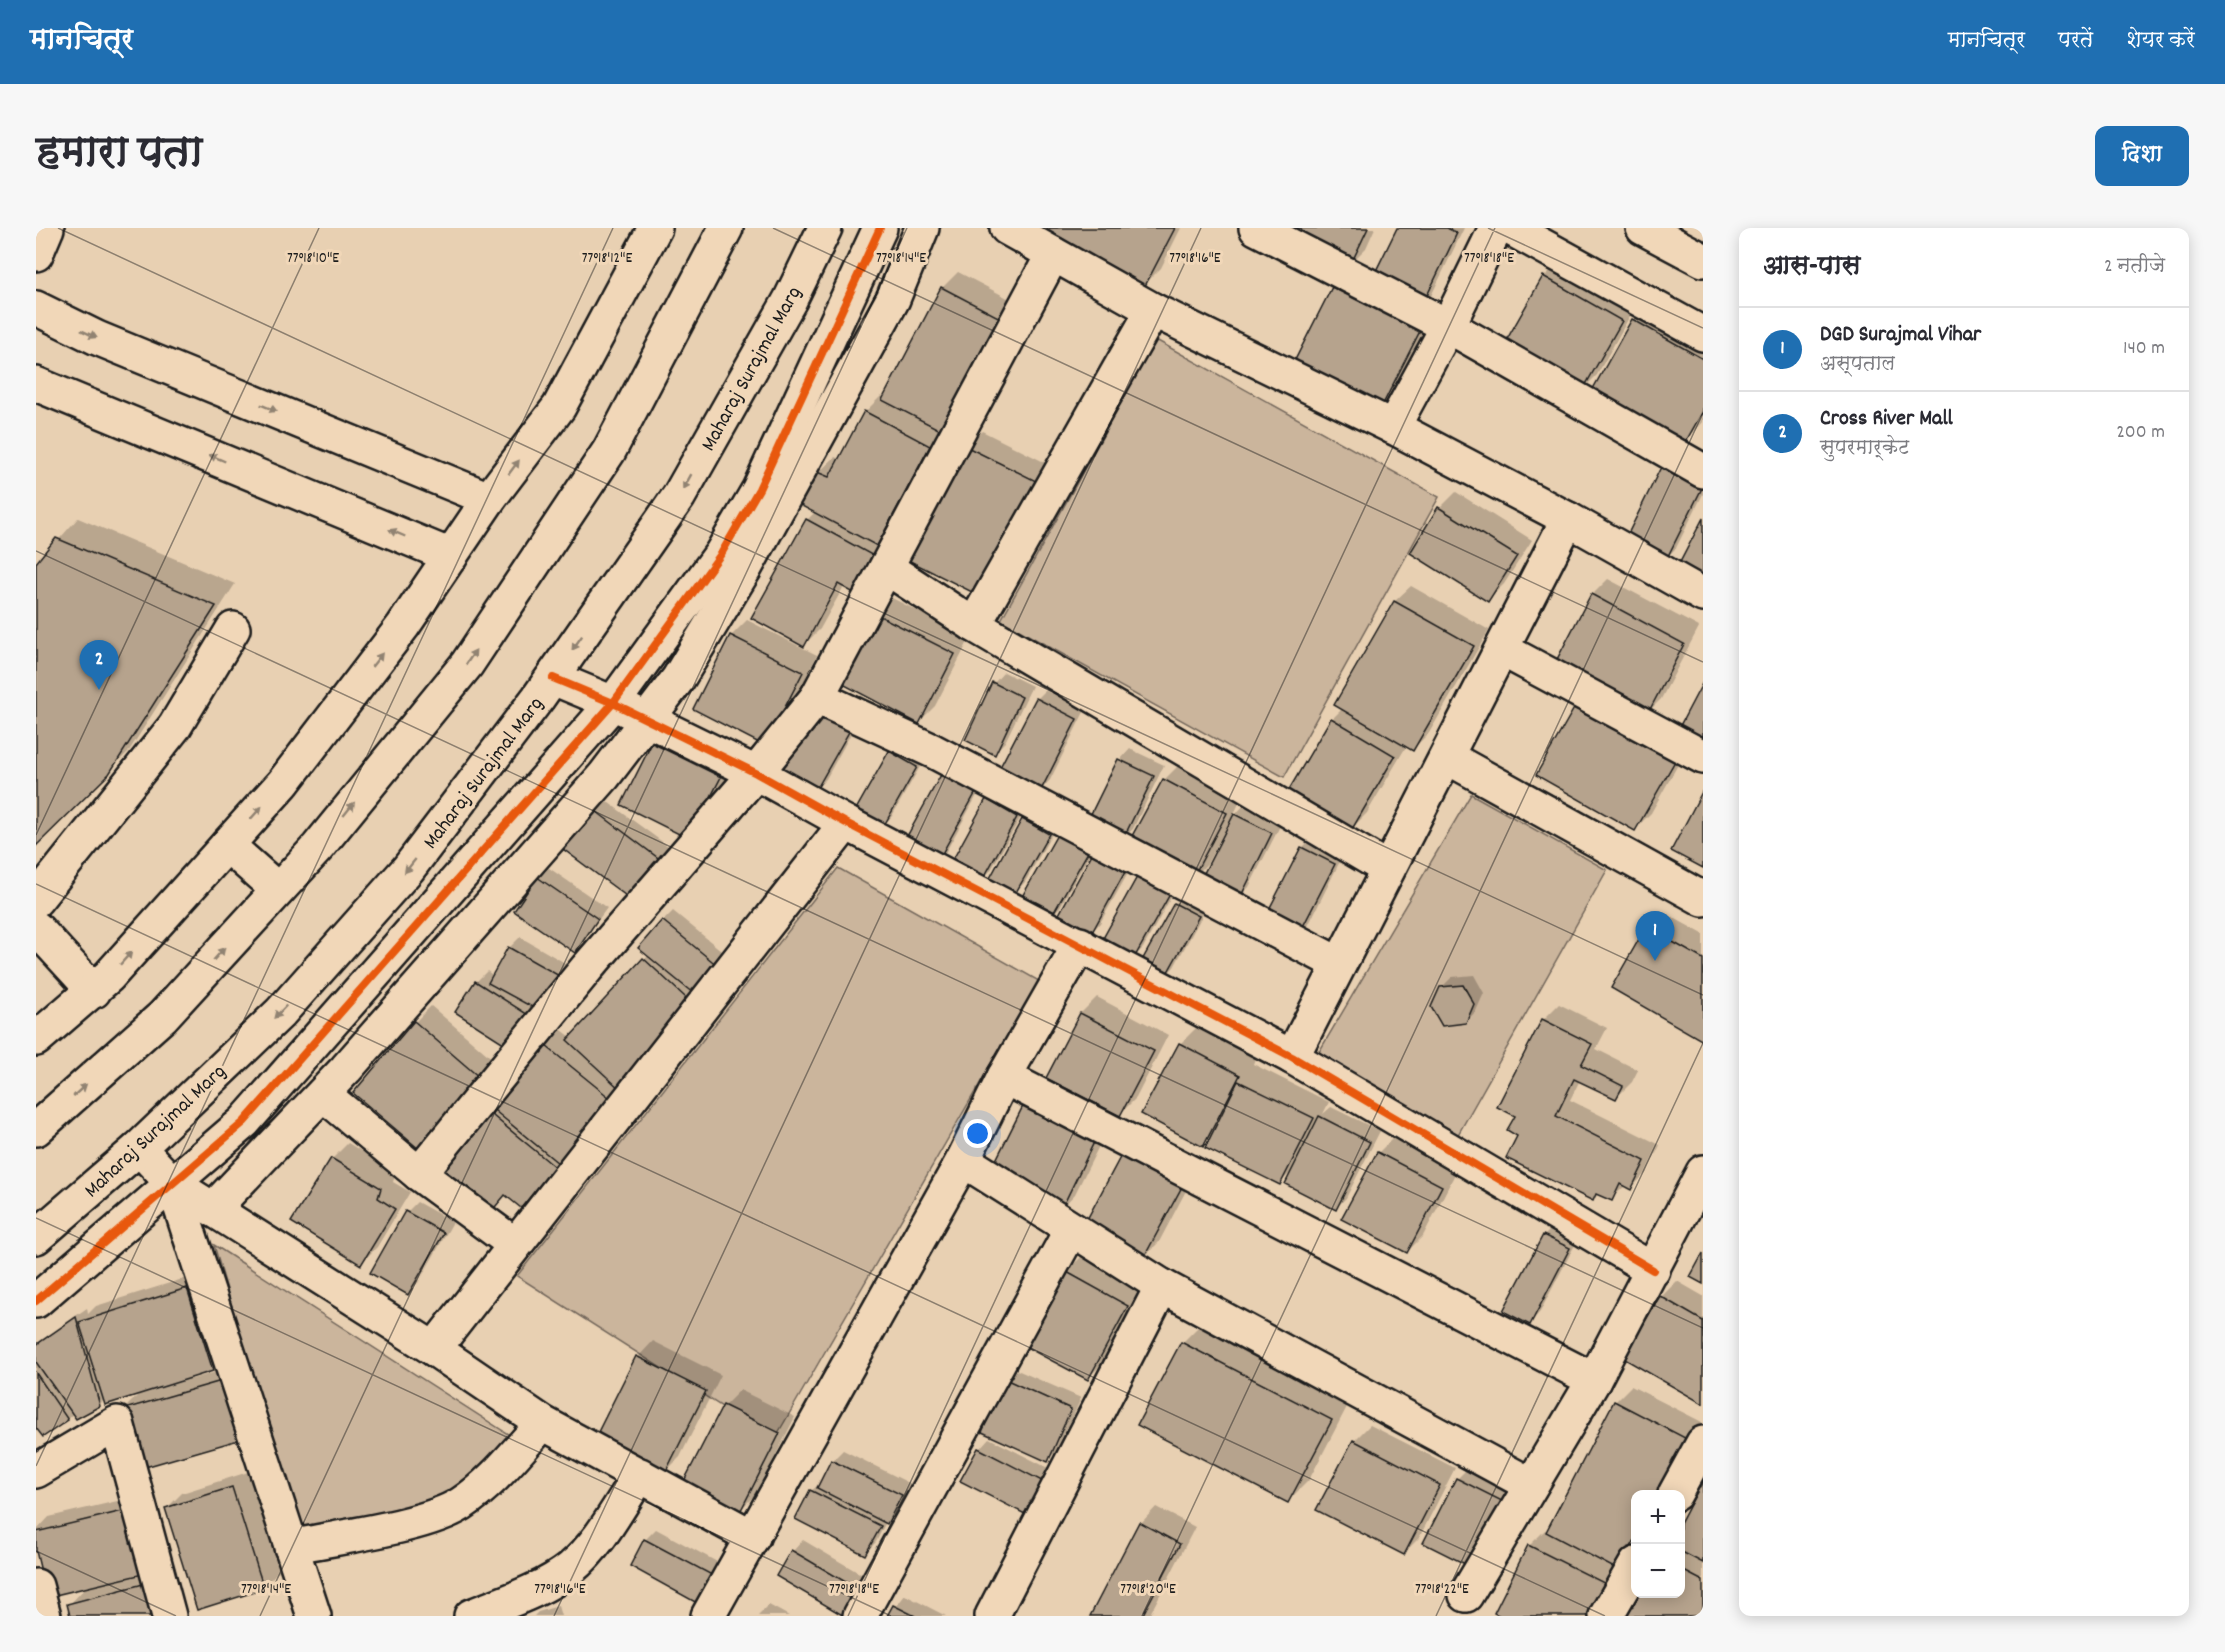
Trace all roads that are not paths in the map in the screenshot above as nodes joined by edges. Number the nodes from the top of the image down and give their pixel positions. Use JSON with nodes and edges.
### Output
{"nodes":[{"id":1,"x":47,"y":228,"type":"edge"},
{"id":2,"x":655,"y":228,"type":"edge"},
{"id":3,"x":726,"y":228,"type":"edge"},
{"id":4,"x":825,"y":228,"type":"edge"},
{"id":5,"x":880,"y":228,"type":"edge"},
{"id":6,"x":921,"y":228,"type":"edge"},
{"id":7,"x":1007,"y":228,"type":"edge"},
{"id":8,"x":1256,"y":228,"type":"edge"},
{"id":9,"x":1496,"y":228,"type":"edge"},
{"id":10,"x":1510,"y":228,"type":"edge"},
{"id":11,"x":1643,"y":228,"type":"edge"},
{"id":12,"x":36,"y":254,"type":"edge"},
{"id":13,"x":1053,"y":254,"type":"junction"},
{"id":14,"x":1703,"y":260,"type":"edge"},
{"id":15,"x":36,"y":308,"type":"edge"},
{"id":16,"x":1153,"y":310,"type":"junction"},
{"id":17,"x":1448,"y":326,"type":"junction"},
{"id":18,"x":1703,"y":334,"type":"edge"},
{"id":19,"x":36,"y":384,"type":"edge"},
{"id":20,"x":1393,"y":428,"type":"junction"},
{"id":21,"x":1703,"y":471,"type":"edge"},
{"id":22,"x":489,"y":499,"type":"junction"},
{"id":23,"x":1568,"y":519,"type":"junction"},
{"id":24,"x":451,"y":555,"type":"junction"},
{"id":25,"x":887,"y":568,"type":"junction"},
{"id":26,"x":1703,"y":595,"type":"edge"},
{"id":27,"x":974,"y":626,"type":"junction"},
{"id":28,"x":233,"y":629,"type":"dead end"},
{"id":29,"x":1503,"y":650,"type":"junction"},
{"id":30,"x":553,"y":678,"type":"junction"},
{"id":31,"x":817,"y":697,"type":"junction"},
{"id":32,"x":613,"y":703,"type":"junction"},
{"id":33,"x":647,"y":719,"type":"junction"},
{"id":34,"x":1447,"y":757,"type":"junction"},
{"id":35,"x":1703,"y":757,"type":"edge"},
{"id":36,"x":756,"y":773,"type":"junction"},
{"id":37,"x":846,"y":823,"type":"junction"},
{"id":38,"x":227,"y":845,"type":"junction"},
{"id":39,"x":1388,"y":869,"type":"junction"},
{"id":40,"x":279,"y":890,"type":"junction"},
{"id":41,"x":1703,"y":899,"type":"edge"},
{"id":42,"x":36,"y":900,"type":"edge"},
{"id":43,"x":36,"y":928,"type":"edge"},
{"id":44,"x":1080,"y":944,"type":"junction"},
{"id":45,"x":1339,"y":964,"type":"junction"},
{"id":46,"x":94,"y":991,"type":"junction"},
{"id":47,"x":36,"y":1040,"type":"edge"},
{"id":48,"x":1292,"y":1057,"type":"junction"},
{"id":49,"x":1004,"y":1077,"type":"junction"},
{"id":50,"x":323,"y":1094,"type":"junction"},
{"id":51,"x":36,"y":1129,"type":"edge"},
{"id":52,"x":139,"y":1148,"type":"junction"},
{"id":53,"x":963,"y":1160,"type":"junction"},
{"id":54,"x":1703,"y":1172,"type":"edge"},
{"id":55,"x":419,"y":1174,"type":"junction"},
{"id":56,"x":173,"y":1184,"type":"junction"},
{"id":57,"x":213,"y":1209,"type":"junction"},
{"id":58,"x":1071,"y":1230,"type":"junction"},
{"id":59,"x":36,"y":1237,"type":"edge"},
{"id":60,"x":514,"y":1244,"type":"junction"},
{"id":61,"x":1653,"y":1270,"type":"junction"},
{"id":62,"x":1162,"y":1286,"type":"junction"},
{"id":63,"x":36,"y":1301,"type":"edge"},
{"id":64,"x":434,"y":1349,"type":"junction"},
{"id":65,"x":1593,"y":1380,"type":"junction"},
{"id":66,"x":543,"y":1423,"type":"junction"},
{"id":67,"x":1703,"y":1443,"type":"edge"},
{"id":68,"x":36,"y":1472,"type":"edge"},
{"id":69,"x":640,"y":1476,"type":"junction"},
{"id":70,"x":1531,"y":1485,"type":"junction"},
{"id":71,"x":1677,"y":1490,"type":"edge"},
{"id":72,"x":753,"y":1537,"type":"junction"},
{"id":73,"x":291,"y":1547,"type":"junction"},
{"id":74,"x":1631,"y":1571,"type":"edge"},
{"id":75,"x":36,"y":1586,"type":"edge"},
{"id":76,"x":1466,"y":1595,"type":"dead end"},
{"id":77,"x":44,"y":1616,"type":"edge"},
{"id":78,"x":169,"y":1616,"type":"edge"},
{"id":79,"x":314,"y":1616,"type":"edge"},
{"id":80,"x":471,"y":1616,"type":"edge"},
{"id":81,"x":708,"y":1616,"type":"edge"},
{"id":82,"x":860,"y":1616,"type":"edge"},
{"id":83,"x":992,"y":1616,"type":"edge"},
{"id":84,"x":1606,"y":1616,"type":"edge"}],
"edges":[{"from":1,"to":12,"type":"street"},
{"from":22,"to":2,"type":"street","one_way":true},
{"from":40,"to":3,"type":"street","one_way":true},
{"from":4,"to":30,"type":"street","name":"Maharaj Surajmal Marg","one_way":true},
{"from":5,"to":32,"type":"street"},
{"from":6,"to":33,"type":"street"},
{"from":7,"to":13,"type":"street"},
{"from":8,"to":17,"type":"street"},
{"from":9,"to":17,"type":"street"},
{"from":10,"to":18,"type":"street"},
{"from":11,"to":14,"type":"street"},
{"from":13,"to":16,"type":"street"},
{"from":13,"to":25,"type":"street"},
{"from":15,"to":22,"type":"street","one_way":true},
{"from":16,"to":20,"type":"street"},
{"from":16,"to":27,"type":"street"},
{"from":17,"to":20,"type":"street"},
{"from":17,"to":21,"type":"street"},
{"from":24,"to":19,"type":"street","one_way":true},
{"from":20,"to":23,"type":"street"},
{"from":22,"to":24,"type":"street"},
{"from":23,"to":26,"type":"street"},
{"from":23,"to":29,"type":"street"},
{"from":38,"to":24,"type":"street","one_way":true},
{"from":25,"to":27,"type":"street"},
{"from":25,"to":31,"type":"street"},
{"from":27,"to":39,"type":"street"},
{"from":28,"to":42,"type":"street"},
{"from":29,"to":34,"type":"street"},
{"from":29,"to":35,"type":"street"},
{"from":30,"to":32,"type":"street"},
{"from":30,"to":52,"type":"street","name":"Maharaj Surajmal Marg","one_way":true},
{"from":31,"to":36,"type":"street"},
{"from":31,"to":45,"type":"street"},
{"from":32,"to":33,"type":"street"},
{"from":32,"to":56,"type":"street"},
{"from":33,"to":36,"type":"street"},
{"from":33,"to":50,"type":"street"},
{"from":34,"to":39,"type":"street"},
{"from":34,"to":41,"type":"street"},
{"from":36,"to":37,"type":"street"},
{"from":36,"to":55,"type":"street"},
{"from":37,"to":44,"type":"street"},
{"from":37,"to":60,"type":"street"},
{"from":38,"to":40,"type":"street"},
{"from":46,"to":38,"type":"street","one_way":true},
{"from":39,"to":45,"type":"street"},
{"from":51,"to":40,"type":"street","one_way":true},
{"from":43,"to":46,"type":"street"},
{"from":44,"to":48,"type":"street"},
{"from":44,"to":49,"type":"street"},
{"from":45,"to":48,"type":"street"},
{"from":46,"to":47,"type":"street"},
{"from":48,"to":61,"type":"street"},
{"from":49,"to":53,"type":"street"},
{"from":49,"to":65,"type":"street"},
{"from":50,"to":55,"type":"street"},
{"from":50,"to":57,"type":"street"},
{"from":52,"to":56,"type":"street"},
{"from":52,"to":59,"type":"street","name":"Maharaj Surajmal Marg"},
{"from":53,"to":58,"type":"street"},
{"from":53,"to":72,"type":"street"},
{"from":54,"to":61,"type":"street"},
{"from":55,"to":60,"type":"street"},
{"from":56,"to":57,"type":"street"},
{"from":56,"to":63,"type":"street"},
{"from":56,"to":73,"type":"street"},
{"from":57,"to":64,"type":"street"},
{"from":58,"to":62,"type":"street"},
{"from":58,"to":82,"type":"street"},
{"from":60,"to":64,"type":"street"},
{"from":61,"to":65,"type":"street"},
{"from":62,"to":70,"type":"street"},
{"from":62,"to":83,"type":"street"},
{"from":64,"to":66,"type":"street"},
{"from":65,"to":70,"type":"street"},
{"from":66,"to":69,"type":"street"},
{"from":66,"to":73,"type":"street"},
{"from":67,"to":71,"type":"street"},
{"from":68,"to":78,"type":"street"},
{"from":69,"to":72,"type":"street"},
{"from":69,"to":80,"type":"street"},
{"from":70,"to":76,"type":"street"},
{"from":72,"to":81,"type":"street"},
{"from":73,"to":79,"type":"street"},
{"from":74,"to":84,"type":"street"},
{"from":75,"to":77,"type":"street"}]}
